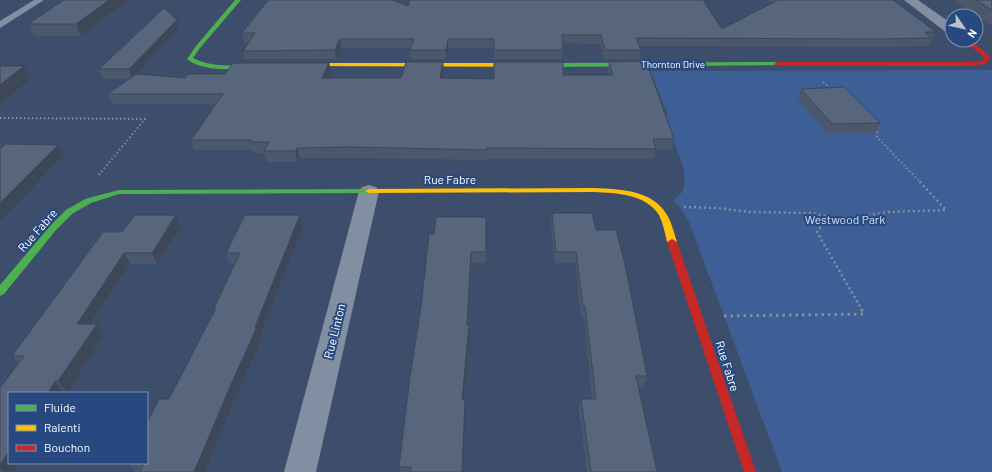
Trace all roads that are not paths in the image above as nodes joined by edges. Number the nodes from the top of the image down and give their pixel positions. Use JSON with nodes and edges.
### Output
{"nodes":[{"id":1,"x":40,"y":0,"type":"edge"},
{"id":2,"x":238,"y":0,"type":"edge"},
{"id":3,"x":910,"y":0,"type":"edge"},
{"id":4,"x":944,"y":24,"type":"edge"},
{"id":5,"x":0,"y":25,"type":"edge"},
{"id":6,"x":976,"y":48,"type":"edge"},
{"id":7,"x":269,"y":65,"type":"edge"},
{"id":8,"x":293,"y":65,"type":"edge"},
{"id":9,"x":369,"y":191,"type":"junction"},
{"id":10,"x":0,"y":292,"type":"edge"},
{"id":11,"x":300,"y":472,"type":"edge"},
{"id":12,"x":750,"y":472,"type":"edge"}],
"edges":[{"from":1,"to":5,"type":"lane"},
{"from":2,"to":7,"type":"street"},
{"from":3,"to":4,"type":"street"},
{"from":6,"to":8,"type":"street","name":"Thornton Drive"},
{"from":9,"to":10,"type":"street","name":"Rue Fabre"},
{"from":9,"to":11,"type":"street","name":"Rue Linton"},
{"from":9,"to":12,"type":"street","name":"Rue Fabre"}]}
